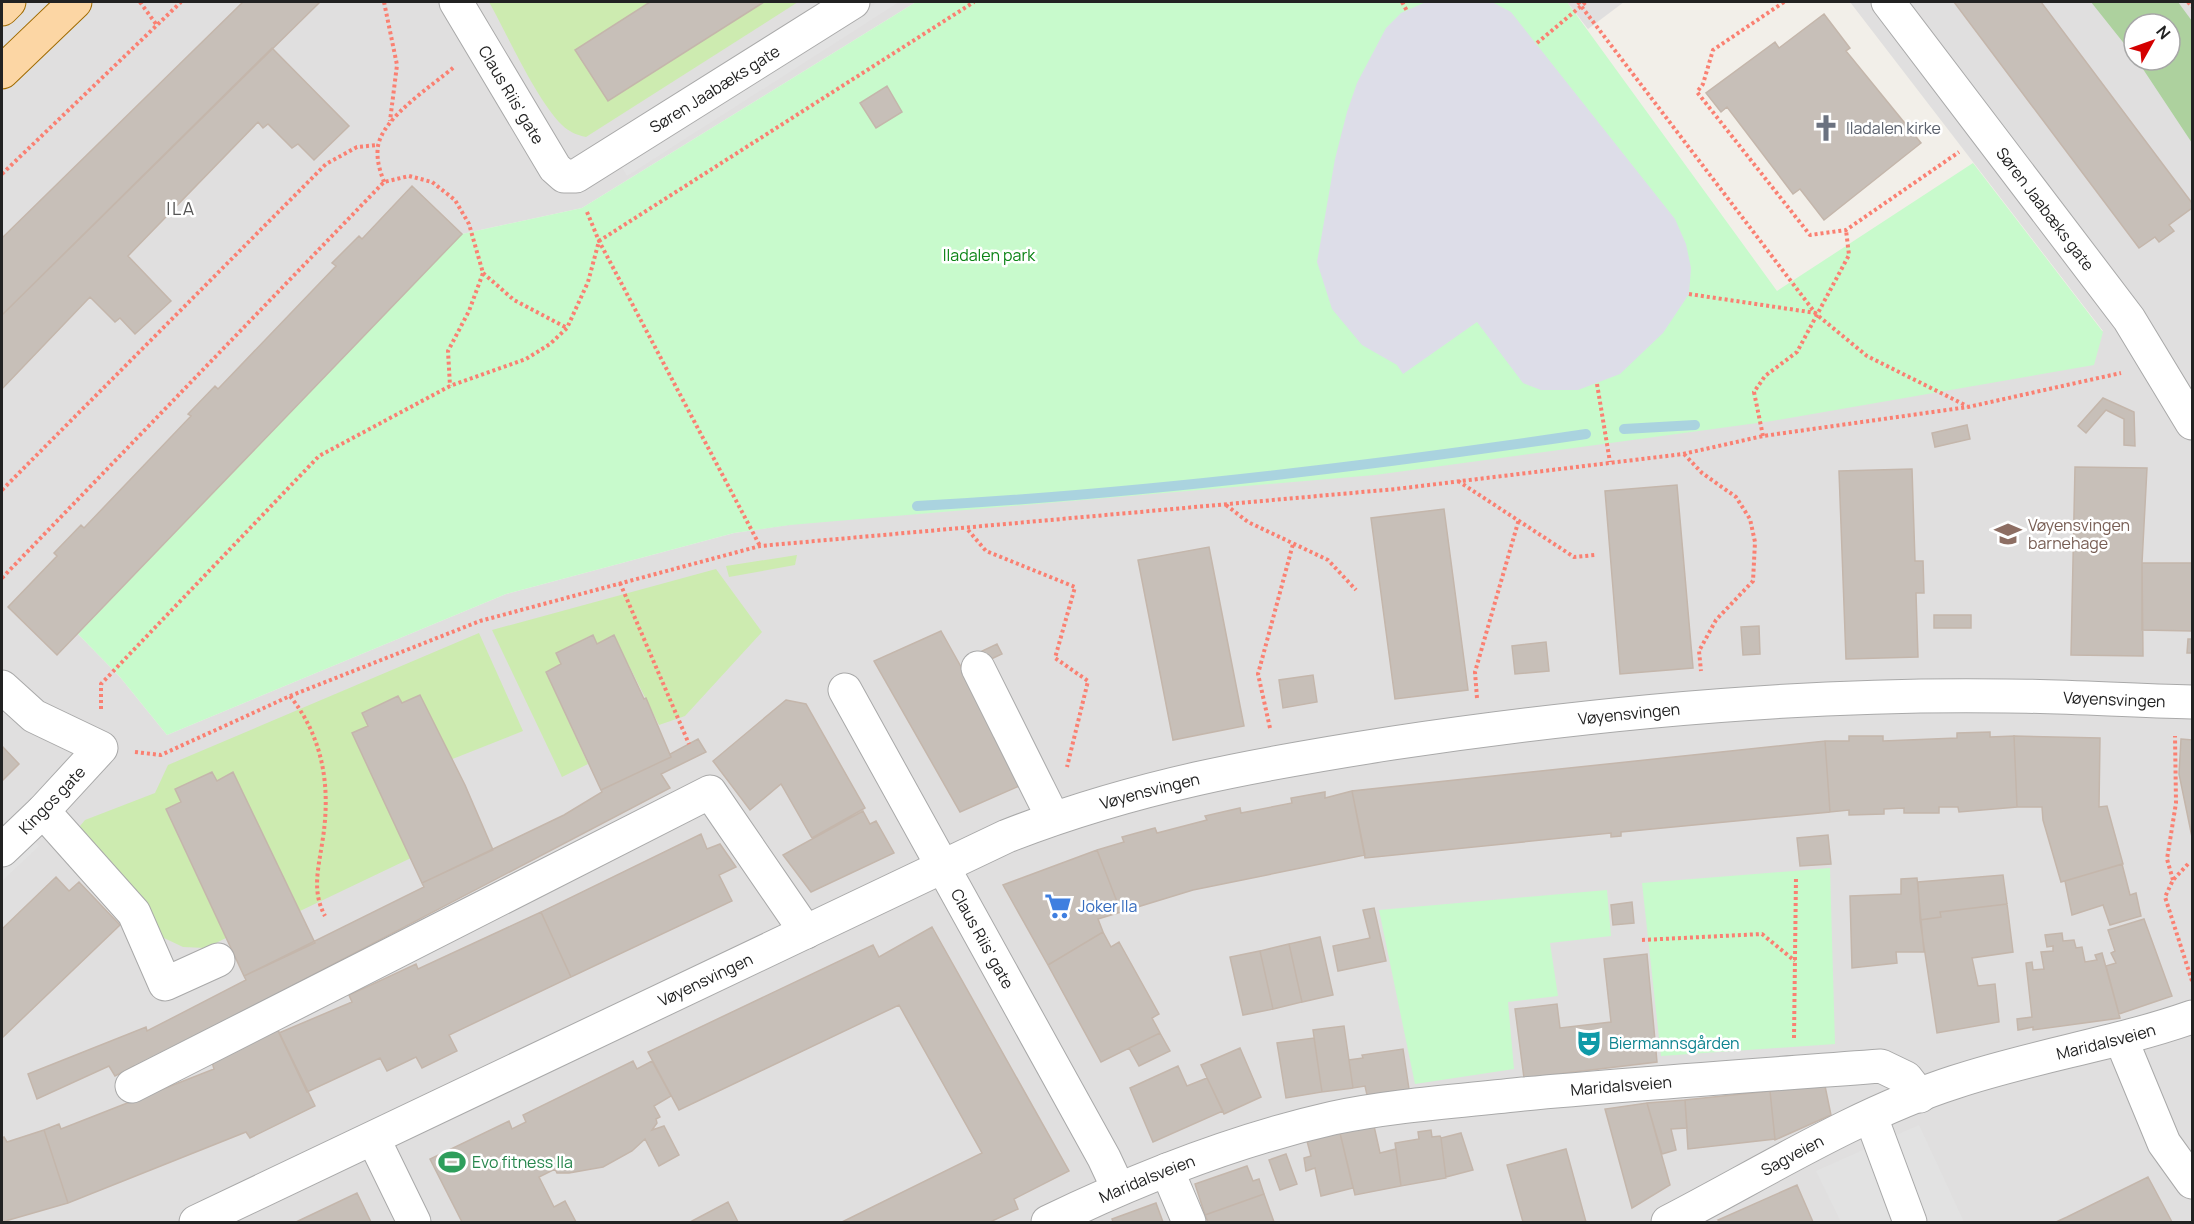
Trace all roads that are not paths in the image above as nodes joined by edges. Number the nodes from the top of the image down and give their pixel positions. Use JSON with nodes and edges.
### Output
{"nodes":[{"id":1,"x":9,"y":2,"type":"edge"},
{"id":2,"x":75,"y":2,"type":"edge"},
{"id":3,"x":456,"y":2,"type":"edge"},
{"id":4,"x":853,"y":2,"type":"edge"},
{"id":5,"x":1888,"y":2,"type":"edge"},
{"id":6,"x":2,"y":9,"type":"edge"},
{"id":7,"x":2,"y":72,"type":"edge"},
{"id":8,"x":576,"y":176,"type":"joint"},
{"id":9,"x":2193,"y":423,"type":"edge"},
{"id":10,"x":978,"y":668,"type":"dead end"},
{"id":11,"x":2,"y":687,"type":"edge"},
{"id":12,"x":844,"y":690,"type":"dead end"},
{"id":13,"x":2184,"y":702,"type":"edge"},
{"id":14,"x":43,"y":811,"type":"junction"},
{"id":15,"x":1053,"y":818,"type":"junction"},
{"id":16,"x":2,"y":850,"type":"edge"},
{"id":17,"x":943,"y":867,"type":"junction"},
{"id":18,"x":806,"y":932,"type":"junction"},
{"id":19,"x":218,"y":960,"type":"dead end"},
{"id":20,"x":2193,"y":1017,"type":"edge"},
{"id":21,"x":2121,"y":1039,"type":"junction"},
{"id":22,"x":132,"y":1086,"type":"dead end"},
{"id":23,"x":1920,"y":1096,"type":"junction"},
{"id":24,"x":1871,"y":1117,"type":"junction"},
{"id":25,"x":374,"y":1140,"type":"junction"},
{"id":26,"x":1167,"y":1170,"type":"junction"},
{"id":27,"x":2193,"y":1182,"type":"edge"},
{"id":28,"x":1118,"y":1188,"type":"junction"},
{"id":29,"x":196,"y":1222,"type":"edge"},
{"id":30,"x":414,"y":1222,"type":"edge"},
{"id":31,"x":1048,"y":1222,"type":"edge"},
{"id":32,"x":1189,"y":1222,"type":"edge"},
{"id":33,"x":1668,"y":1222,"type":"edge"},
{"id":34,"x":1910,"y":1222,"type":"edge"}],
"edges":[{"from":1,"to":6,"type":"main road"},
{"from":2,"to":7,"type":"main road"},
{"from":3,"to":8,"type":"street","name":"Claus Riis' gate"},
{"from":4,"to":8,"type":"street","name":"Søren Jaabæks gate"},
{"from":5,"to":9,"type":"street","name":"Søren Jaabæks gate"},
{"from":10,"to":15,"type":"street"},
{"from":11,"to":14,"type":"street","name":"Kingos gate"},
{"from":12,"to":17,"type":"street","name":"Claus Riis' gate"},
{"from":13,"to":15,"type":"street","name":"Vøyensvingen"},
{"from":14,"to":16,"type":"street","name":"Kingos gate"},
{"from":14,"to":19,"type":"street"},
{"from":15,"to":17,"type":"street","name":"Vøyensvingen"},
{"from":17,"to":18,"type":"street","name":"Vøyensvingen"},
{"from":17,"to":28,"type":"street","name":"Claus Riis' gate"},
{"from":18,"to":22,"type":"street"},
{"from":18,"to":25,"type":"street","name":"Vøyensvingen"},
{"from":20,"to":21,"type":"street","name":"Maridalsveien"},
{"from":21,"to":23,"type":"street","name":"Maridalsveien"},
{"from":21,"to":27,"type":"street"},
{"from":23,"to":24,"type":"street","name":"Sagveien"},
{"from":23,"to":26,"type":"street","name":"Maridalsveien"},
{"from":24,"to":33,"type":"street","name":"Sagveien"},
{"from":24,"to":34,"type":"street"},
{"from":25,"to":29,"type":"street","name":"Vøyensvingen"},
{"from":25,"to":30,"type":"street"},
{"from":26,"to":28,"type":"street","name":"Maridalsveien"},
{"from":26,"to":32,"type":"street"},
{"from":28,"to":31,"type":"street","name":"Maridalsveien"}]}
